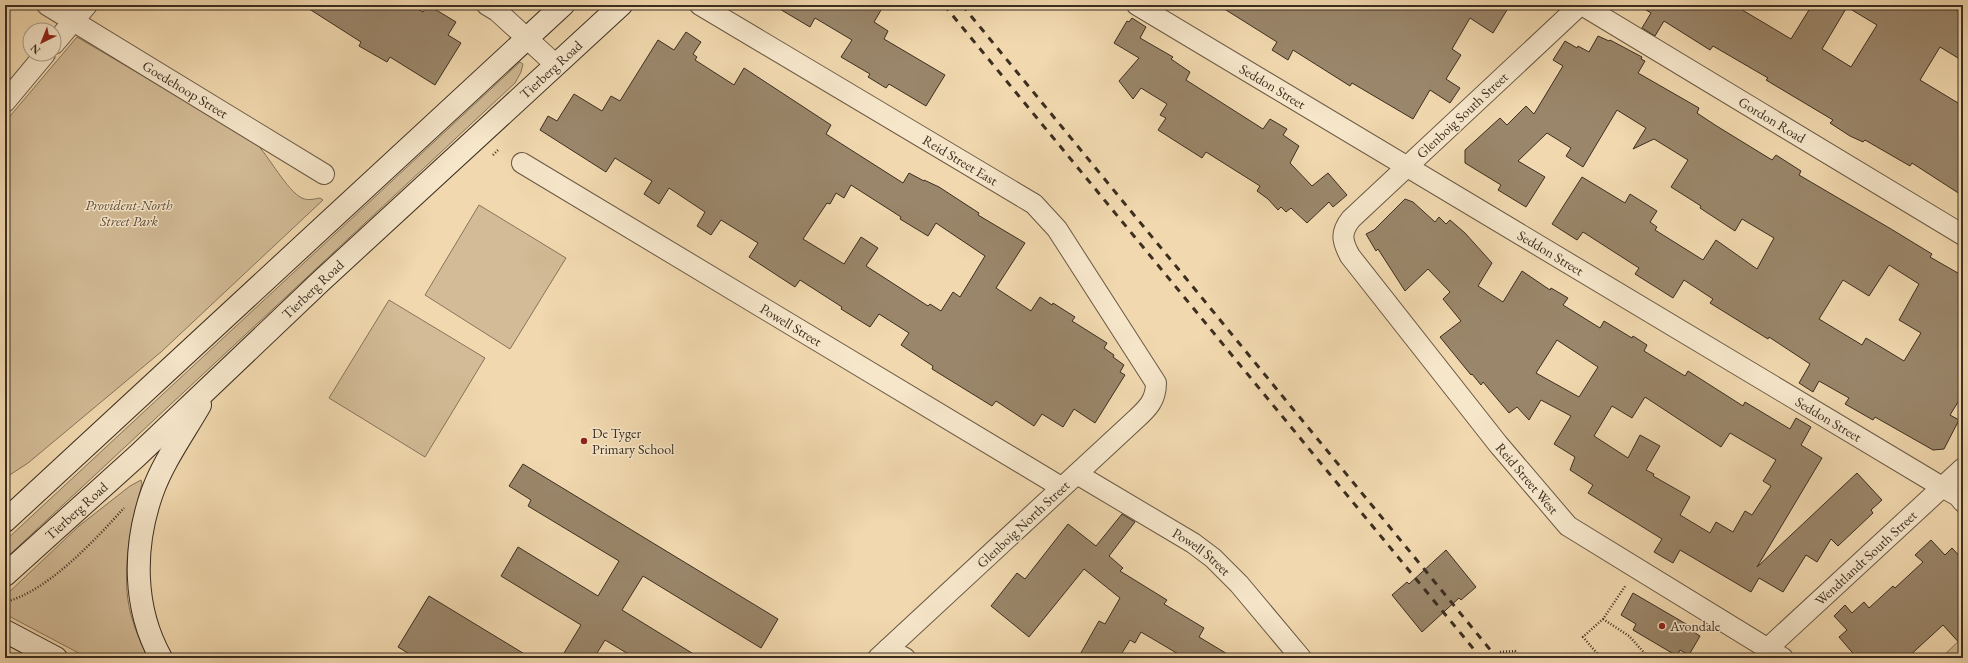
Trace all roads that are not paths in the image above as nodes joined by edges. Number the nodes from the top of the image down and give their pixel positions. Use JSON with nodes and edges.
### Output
{"nodes":[{"id":1,"x":47,"y":5,"type":"edge"},
{"id":2,"x":86,"y":5,"type":"edge"},
{"id":3,"x":487,"y":5,"type":"edge"},
{"id":4,"x":563,"y":5,"type":"edge"},
{"id":5,"x":621,"y":5,"type":"edge"},
{"id":6,"x":700,"y":5,"type":"edge"},
{"id":7,"x":1137,"y":5,"type":"edge"},
{"id":8,"x":1581,"y":5,"type":"edge"},
{"id":9,"x":73,"y":21,"type":"junction"},
{"id":10,"x":534,"y":31,"type":"junction"},
{"id":11,"x":62,"y":34,"type":"edge"},
{"id":12,"x":563,"y":58,"type":"junction"},
{"id":13,"x":39,"y":62,"type":"edge"},
{"id":14,"x":5,"y":102,"type":"edge"},
{"id":15,"x":522,"y":163,"type":"dead end"},
{"id":16,"x":1406,"y":167,"type":"junction"},
{"id":17,"x":324,"y":174,"type":"dead end"},
{"id":18,"x":1345,"y":227,"type":"joint"},
{"id":19,"x":1963,"y":235,"type":"edge"},
{"id":20,"x":215,"y":380,"type":"junction"},
{"id":21,"x":1156,"y":383,"type":"joint"},
{"id":22,"x":1963,"y":468,"type":"edge"},
{"id":23,"x":1077,"y":474,"type":"junction"},
{"id":24,"x":1061,"y":487,"type":"junction"},
{"id":25,"x":1942,"y":487,"type":"junction"},
{"id":26,"x":30,"y":495,"type":"junction"},
{"id":27,"x":1963,"y":502,"type":"edge"},
{"id":28,"x":5,"y":504,"type":"edge"},
{"id":29,"x":5,"y":521,"type":"edge"},
{"id":30,"x":5,"y":575,"type":"edge"},
{"id":31,"x":5,"y":631,"type":"edge"},
{"id":32,"x":1776,"y":653,"type":"edge"},
{"id":33,"x":890,"y":655,"type":"edge"},
{"id":34,"x":56,"y":658,"type":"edge"},
{"id":35,"x":161,"y":658,"type":"edge"},
{"id":36,"x":1301,"y":658,"type":"edge"}],
"edges":[{"from":1,"to":9,"type":"street","name":"Goedehoop Street"},
{"from":2,"to":9,"type":"street"},
{"from":3,"to":10,"type":"street"},
{"from":4,"to":10,"type":"main road"},
{"from":5,"to":12,"type":"main road","name":"Tierberg Road"},
{"from":6,"to":21,"type":"street","name":"Reid Street East"},
{"from":7,"to":16,"type":"street","name":"Seddon Street"},
{"from":8,"to":16,"type":"street","name":"Glenboig South Street"},
{"from":8,"to":19,"type":"street","name":"Gordon Road"},
{"from":9,"to":11,"type":"street"},
{"from":9,"to":17,"type":"street","name":"Goedehoop Street"},
{"from":10,"to":12,"type":"street"},
{"from":10,"to":26,"type":"main road"},
{"from":12,"to":20,"type":"main road","name":"Tierberg Road"},
{"from":13,"to":14,"type":"street"},
{"from":15,"to":24,"type":"street","name":"Powell Street"},
{"from":16,"to":18,"type":"street","name":"Glenboig South Street"},
{"from":16,"to":25,"type":"street","name":"Seddon Street"},
{"from":18,"to":32,"type":"street","name":"Reid Street West"},
{"from":20,"to":30,"type":"main road","name":"Tierberg Road"},
{"from":20,"to":35,"type":"main road"},
{"from":21,"to":23,"type":"street","name":"Glenboig North Street"},
{"from":22,"to":25,"type":"street","name":"Wendtlandt South Street"},
{"from":23,"to":24,"type":"street","name":"Glenboig North Street"},
{"from":23,"to":36,"type":"street","name":"Powell Street"},
{"from":24,"to":33,"type":"street","name":"Glenboig North Street"},
{"from":25,"to":27,"type":"street","name":"Seddon Street"},
{"from":25,"to":32,"type":"street","name":"Wendtlandt South Street"},
{"from":26,"to":28,"type":"main road"},
{"from":26,"to":29,"type":"main road"},
{"from":31,"to":34,"type":"main road"}]}
